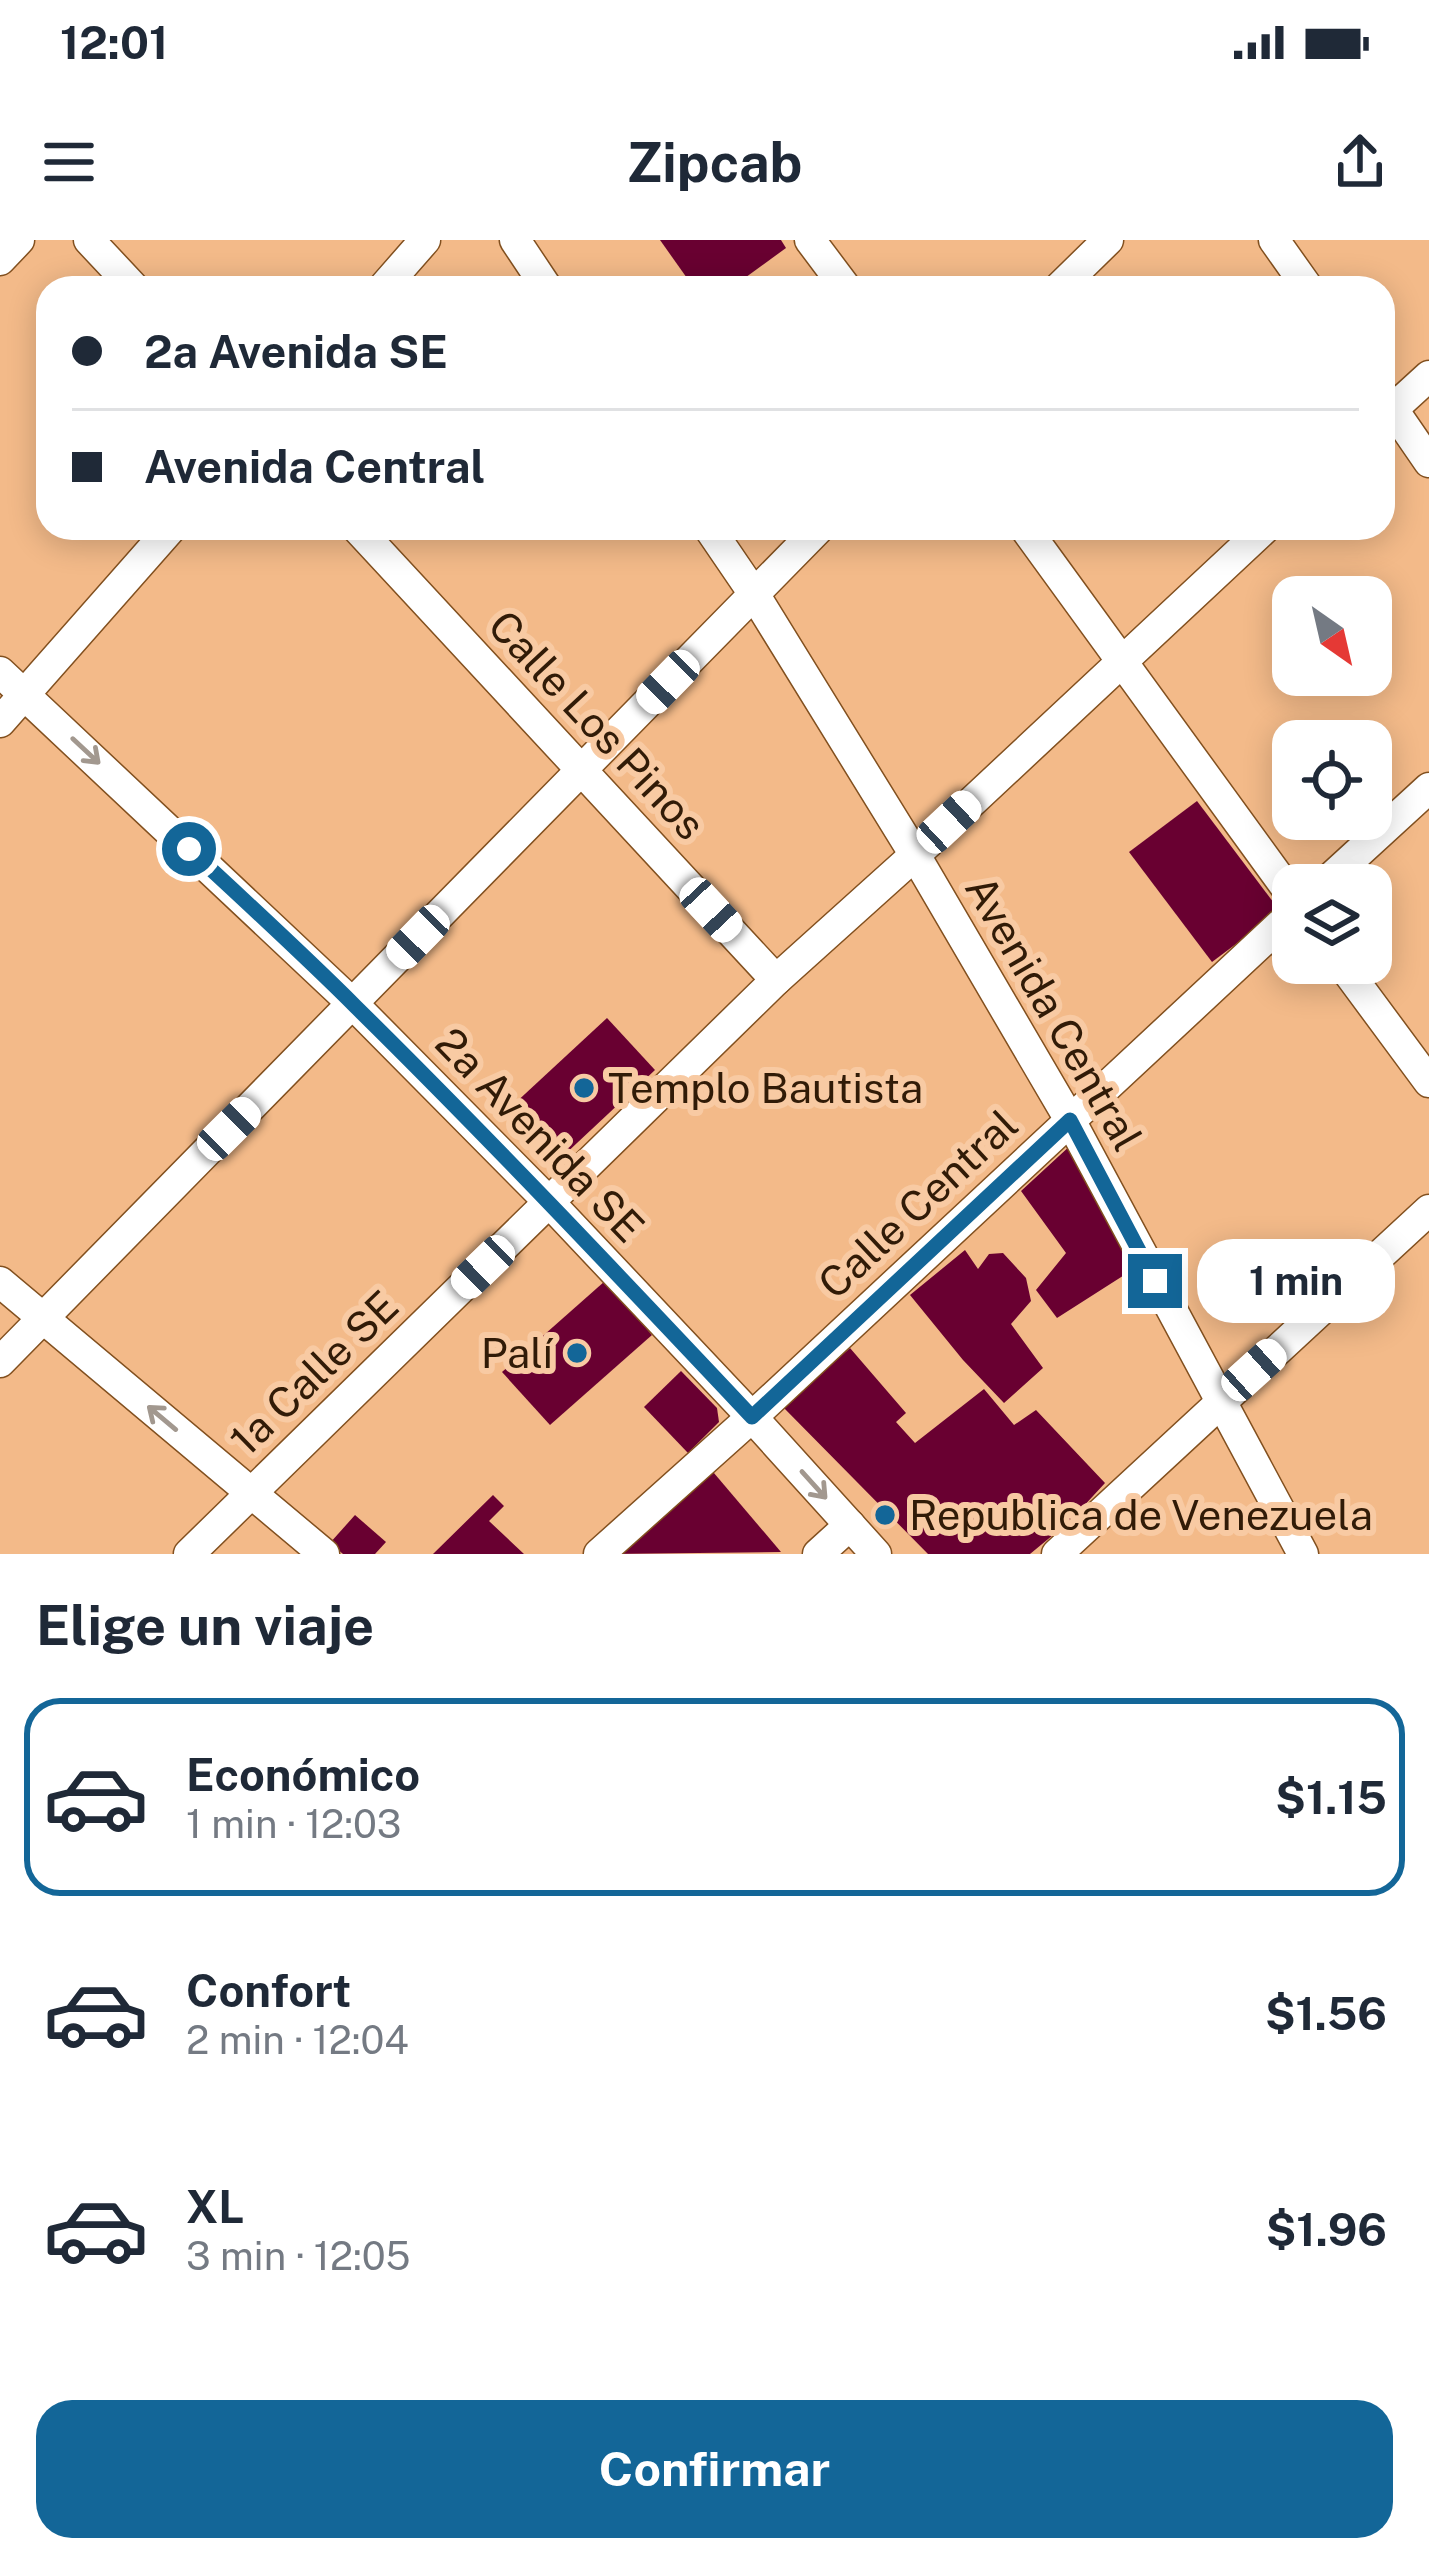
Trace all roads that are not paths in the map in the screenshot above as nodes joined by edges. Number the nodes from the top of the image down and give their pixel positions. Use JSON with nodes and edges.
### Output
{"nodes":[{"id":1,"x":20,"y":240,"type":"edge"},
{"id":2,"x":89,"y":240,"type":"edge"},
{"id":3,"x":425,"y":240,"type":"edge"},
{"id":4,"x":514,"y":240,"type":"edge"},
{"id":5,"x":810,"y":240,"type":"edge"},
{"id":6,"x":1108,"y":240,"type":"edge"},
{"id":7,"x":1274,"y":240,"type":"edge"},
{"id":8,"x":0,"y":260,"type":"edge"},
{"id":9,"x":123,"y":276,"type":"edge"},
{"id":10,"x":394,"y":276,"type":"edge"},
{"id":11,"x":539,"y":276,"type":"edge"},
{"id":12,"x":837,"y":276,"type":"edge"},
{"id":13,"x":1071,"y":276,"type":"edge"},
{"id":14,"x":1300,"y":276,"type":"edge"},
{"id":15,"x":1429,"y":376,"type":"edge"},
{"id":16,"x":1395,"y":401,"type":"edge"},
{"id":17,"x":1395,"y":419,"type":"edge"},
{"id":18,"x":1429,"y":462,"type":"edge"},
{"id":19,"x":160,"y":540,"type":"edge"},
{"id":20,"x":368,"y":540,"type":"edge"},
{"id":21,"x":717,"y":540,"type":"edge"},
{"id":22,"x":807,"y":540,"type":"edge"},
{"id":23,"x":1034,"y":540,"type":"edge"},
{"id":24,"x":1252,"y":540,"type":"edge"},
{"id":25,"x":754,"y":594,"type":"junction"},
{"id":26,"x":1123,"y":660,"type":"junction"},
{"id":27,"x":0,"y":672,"type":"edge"},
{"id":28,"x":25,"y":694,"type":"junction"},
{"id":29,"x":0,"y":722,"type":"edge"},
{"id":30,"x":581,"y":770,"type":"junction"},
{"id":31,"x":1429,"y":788,"type":"edge"},
{"id":32,"x":915,"y":855,"type":"junction"},
{"id":33,"x":1346,"y":864,"type":"edge"},
{"id":34,"x":1272,"y":868,"type":"edge"},
{"id":35,"x":1272,"y":932,"type":"edge"},
{"id":36,"x":776,"y":980,"type":"junction"},
{"id":37,"x":1357,"y":984,"type":"edge"},
{"id":38,"x":353,"y":1004,"type":"junction"},
{"id":39,"x":1429,"y":1082,"type":"edge"},
{"id":40,"x":1070,"y":1120,"type":"junction"},
{"id":41,"x":549,"y":1202,"type":"junction"},
{"id":42,"x":1429,"y":1210,"type":"edge"},
{"id":43,"x":0,"y":1282,"type":"edge"},
{"id":44,"x":42,"y":1318,"type":"junction"},
{"id":45,"x":0,"y":1362,"type":"edge"},
{"id":46,"x":1220,"y":1402,"type":"junction"},
{"id":47,"x":752,"y":1417,"type":"junction"},
{"id":48,"x":252,"y":1494,"type":"junction"},
{"id":49,"x":850,"y":1525,"type":"junction"},
{"id":50,"x":189,"y":1554,"type":"edge"},
{"id":51,"x":324,"y":1554,"type":"edge"},
{"id":52,"x":599,"y":1554,"type":"edge"},
{"id":53,"x":818,"y":1554,"type":"edge"},
{"id":54,"x":876,"y":1554,"type":"edge"},
{"id":55,"x":1057,"y":1554,"type":"edge"},
{"id":56,"x":1304,"y":1554,"type":"edge"}],
"edges":[{"from":1,"to":8,"type":"street"},
{"from":2,"to":9,"type":"street"},
{"from":3,"to":10,"type":"street"},
{"from":4,"to":11,"type":"street"},
{"from":5,"to":12,"type":"street"},
{"from":6,"to":13,"type":"street"},
{"from":7,"to":14,"type":"street"},
{"from":15,"to":16,"type":"street"},
{"from":17,"to":18,"type":"street"},
{"from":19,"to":28,"type":"street"},
{"from":20,"to":30,"type":"street","name":"Calle Los Pinos"},
{"from":21,"to":25,"type":"street","name":"Avenida Central"},
{"from":22,"to":25,"type":"street"},
{"from":23,"to":26,"type":"street"},
{"from":24,"to":26,"type":"street","name":"1a Calle SE"},
{"from":25,"to":30,"type":"street"},
{"from":25,"to":32,"type":"street","name":"Avenida Central"},
{"from":26,"to":32,"type":"street","name":"1a Calle SE"},
{"from":26,"to":34,"type":"street"},
{"from":27,"to":28,"type":"street","name":"2a Avenida SE"},
{"from":28,"to":29,"type":"street"},
{"from":28,"to":38,"type":"street","name":"2a Avenida SE","one_way":true},
{"from":30,"to":36,"type":"street","name":"Calle Los Pinos"},
{"from":30,"to":38,"type":"street"},
{"from":31,"to":33,"type":"street"},
{"from":32,"to":36,"type":"street","name":"1a Calle SE"},
{"from":32,"to":40,"type":"street","name":"Avenida Central"},
{"from":35,"to":40,"type":"street","name":"Calle Central"},
{"from":36,"to":41,"type":"street","name":"1a Calle SE"},
{"from":37,"to":39,"type":"street"},
{"from":38,"to":41,"type":"street","name":"2a Avenida SE"},
{"from":38,"to":44,"type":"street"},
{"from":40,"to":46,"type":"street","name":"Avenida Central"},
{"from":40,"to":47,"type":"street","name":"Calle Central"},
{"from":41,"to":47,"type":"street","name":"2a Avenida SE"},
{"from":41,"to":48,"type":"street","name":"1a Calle SE"},
{"from":42,"to":46,"type":"street"},
{"from":43,"to":44,"type":"street"},
{"from":44,"to":45,"type":"street"},
{"from":48,"to":44,"type":"street","one_way":true},
{"from":46,"to":55,"type":"street"},
{"from":46,"to":56,"type":"street","name":"Avenida Central"},
{"from":47,"to":49,"type":"street","name":"2a Avenida SE","one_way":true},
{"from":47,"to":52,"type":"street","name":"Calle Central"},
{"from":48,"to":50,"type":"street","name":"1a Calle SE"},
{"from":48,"to":51,"type":"street"},
{"from":49,"to":53,"type":"street"},
{"from":49,"to":54,"type":"street","name":"2a Avenida SE"}]}
